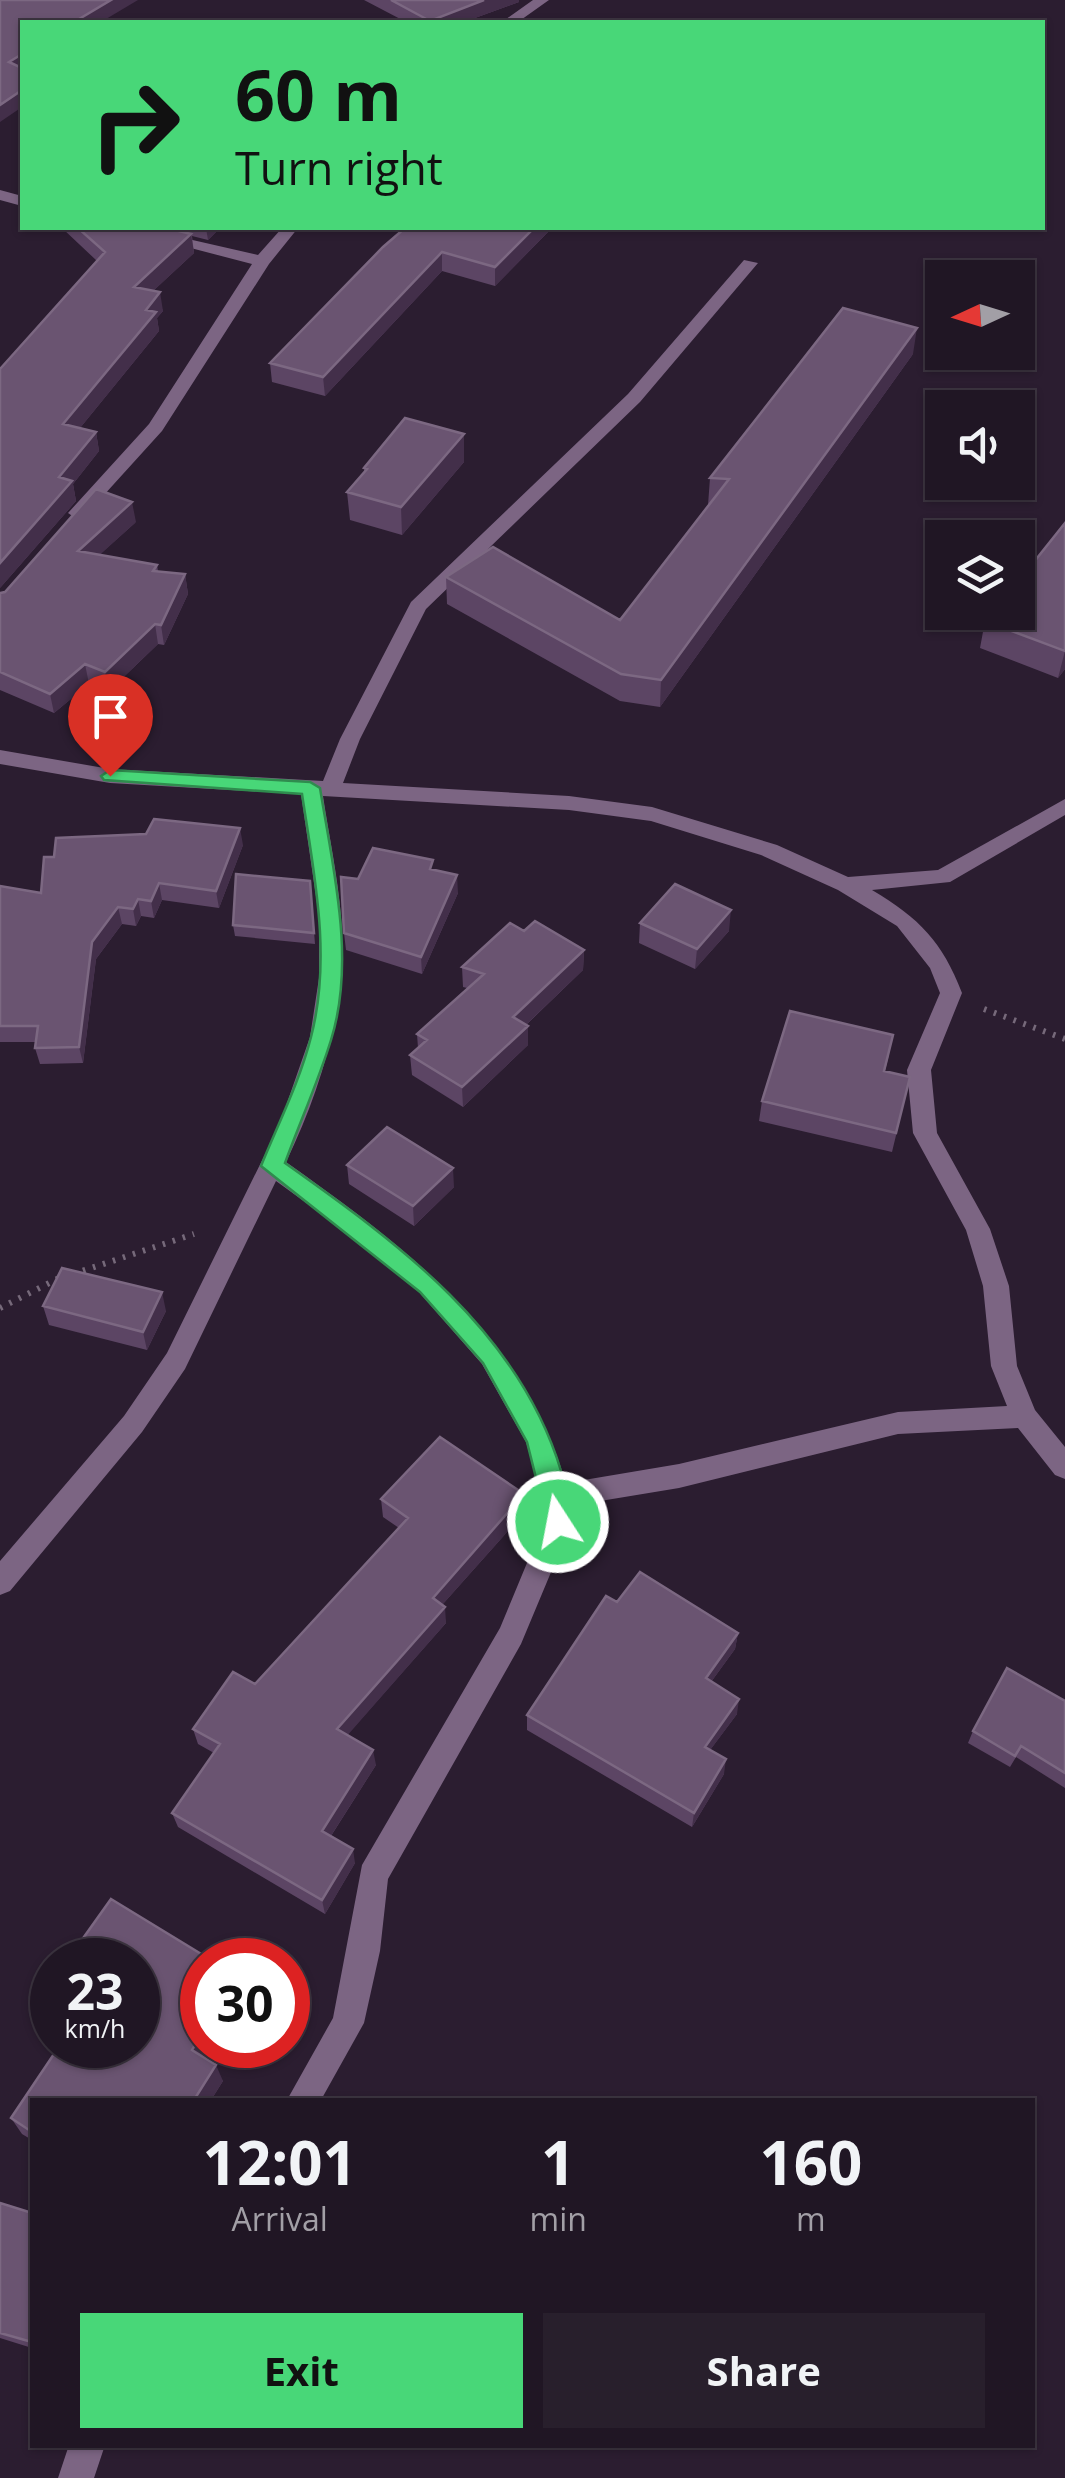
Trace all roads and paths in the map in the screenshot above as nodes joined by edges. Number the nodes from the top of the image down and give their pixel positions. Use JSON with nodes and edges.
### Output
{"nodes":[{"id":1,"x":542,"y":0,"type":"edge"},
{"id":2,"x":513,"y":20,"type":"edge"},
{"id":3,"x":130,"y":230,"type":"edge"},
{"id":4,"x":288,"y":230,"type":"edge"},
{"id":5,"x":262,"y":261,"type":"junction"},
{"id":6,"x":750,"y":263,"type":"dead end"},
{"id":7,"x":67,"y":524,"type":"edge"},
{"id":8,"x":0,"y":757,"type":"edge"},
{"id":9,"x":320,"y":789,"type":"junction"},
{"id":10,"x":1065,"y":806,"type":"edge"},
{"id":11,"x":846,"y":885,"type":"junction"},
{"id":12,"x":951,"y":994,"type":"junction"},
{"id":13,"x":1065,"y":1039,"type":"edge"},
{"id":14,"x":272,"y":1166,"type":"junction"},
{"id":15,"x":251,"y":1212,"type":"junction"},
{"id":16,"x":0,"y":1308,"type":"edge"},
{"id":17,"x":1024,"y":1416,"type":"junction"},
{"id":18,"x":1065,"y":1467,"type":"edge"},
{"id":19,"x":556,"y":1497,"type":"junction"},
{"id":20,"x":0,"y":1582,"type":"edge"},
{"id":21,"x":304,"y":2098,"type":"edge"},
{"id":22,"x":86,"y":2448,"type":"edge"},
{"id":23,"x":76,"y":2478,"type":"edge"}],
"edges":[{"from":1,"to":2,"type":"street"},
{"from":3,"to":5,"type":"street"},
{"from":4,"to":5,"type":"street"},
{"from":5,"to":7,"type":"street"},
{"from":6,"to":9,"type":"street"},
{"from":8,"to":9,"type":"street"},
{"from":9,"to":11,"type":"street"},
{"from":9,"to":14,"type":"street"},
{"from":10,"to":11,"type":"street"},
{"from":11,"to":12,"type":"street"},
{"from":12,"to":13,"type":"path"},
{"from":12,"to":17,"type":"street"},
{"from":14,"to":15,"type":"street"},
{"from":14,"to":19,"type":"street"},
{"from":15,"to":16,"type":"path"},
{"from":15,"to":20,"type":"street"},
{"from":17,"to":18,"type":"street"},
{"from":17,"to":19,"type":"street"},
{"from":19,"to":21,"type":"street"},
{"from":22,"to":23,"type":"street"}]}
